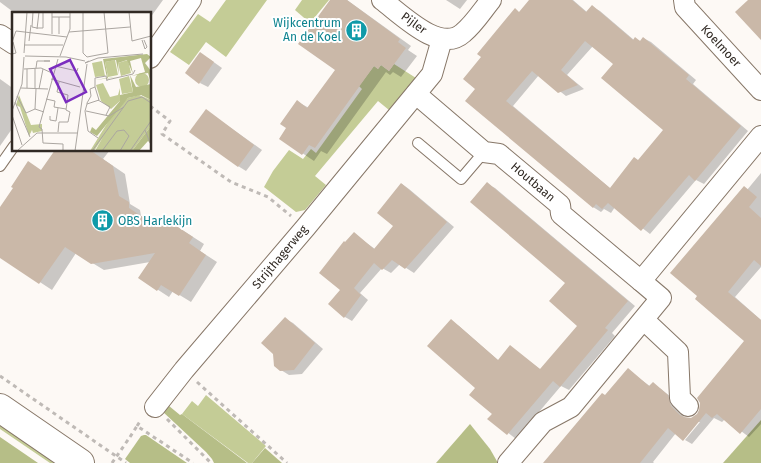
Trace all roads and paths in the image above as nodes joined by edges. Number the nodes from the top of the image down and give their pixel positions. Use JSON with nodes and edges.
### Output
{"nodes":[{"id":1,"x":191,"y":0,"type":"edge"},
{"id":2,"x":382,"y":0,"type":"edge"},
{"id":3,"x":491,"y":0,"type":"edge"},
{"id":4,"x":684,"y":0,"type":"edge"},
{"id":5,"x":0,"y":35,"type":"edge"},
{"id":6,"x":442,"y":39,"type":"junction"},
{"id":7,"x":12,"y":43,"type":"edge"},
{"id":8,"x":151,"y":57,"type":"edge"},
{"id":9,"x":761,"y":90,"type":"edge"},
{"id":10,"x":416,"y":94,"type":"junction"},
{"id":11,"x":151,"y":107,"type":"edge"},
{"id":12,"x":761,"y":136,"type":"edge"},
{"id":13,"x":418,"y":143,"type":"dead end"},
{"id":14,"x":12,"y":149,"type":"edge"},
{"id":15,"x":484,"y":152,"type":"junction"},
{"id":16,"x":0,"y":166,"type":"edge"},
{"id":17,"x":306,"y":227,"type":"junction"},
{"id":18,"x":641,"y":281,"type":"junction"},
{"id":19,"x":644,"y":320,"type":"junction"},
{"id":20,"x":184,"y":370,"type":"junction"},
{"id":21,"x":0,"y":376,"type":"edge"},
{"id":22,"x":688,"y":406,"type":"dead end"},
{"id":23,"x":154,"y":407,"type":"joint"},
{"id":24,"x":0,"y":408,"type":"edge"},
{"id":25,"x":80,"y":463,"type":"edge"},
{"id":26,"x":112,"y":463,"type":"edge"},
{"id":27,"x":126,"y":463,"type":"edge"},
{"id":28,"x":193,"y":463,"type":"edge"},
{"id":29,"x":211,"y":463,"type":"edge"},
{"id":30,"x":288,"y":463,"type":"edge"},
{"id":31,"x":508,"y":463,"type":"edge"}],
"edges":[{"from":1,"to":8,"type":"street"},
{"from":2,"to":6,"type":"street","name":"Pijler"},
{"from":3,"to":6,"type":"street","name":"Pijler"},
{"from":4,"to":9,"type":"street","name":"Koelmoer"},
{"from":5,"to":7,"type":"street"},
{"from":6,"to":10,"type":"street","name":"Strijthagerweg"},
{"from":10,"to":15,"type":"street","name":"Houtbaan"},
{"from":10,"to":17,"type":"street","name":"Strijthagerweg"},
{"from":11,"to":17,"type":"path"},
{"from":12,"to":18,"type":"street"},
{"from":13,"to":15,"type":"lane"},
{"from":14,"to":16,"type":"lane"},
{"from":15,"to":18,"type":"street","name":"Houtbaan"},
{"from":17,"to":20,"type":"street","name":"Strijthagerweg"},
{"from":18,"to":19,"type":"street","name":"Houtbaan"},
{"from":19,"to":22,"type":"street"},
{"from":19,"to":31,"type":"street","name":"Houtbaan"},
{"from":20,"to":23,"type":"street","name":"Strijthagerweg"},
{"from":20,"to":30,"type":"path"},
{"from":21,"to":27,"type":"path"},
{"from":23,"to":29,"type":"path"},
{"from":24,"to":25,"type":"main road"},
{"from":26,"to":28,"type":"path","bridge":true}]}
